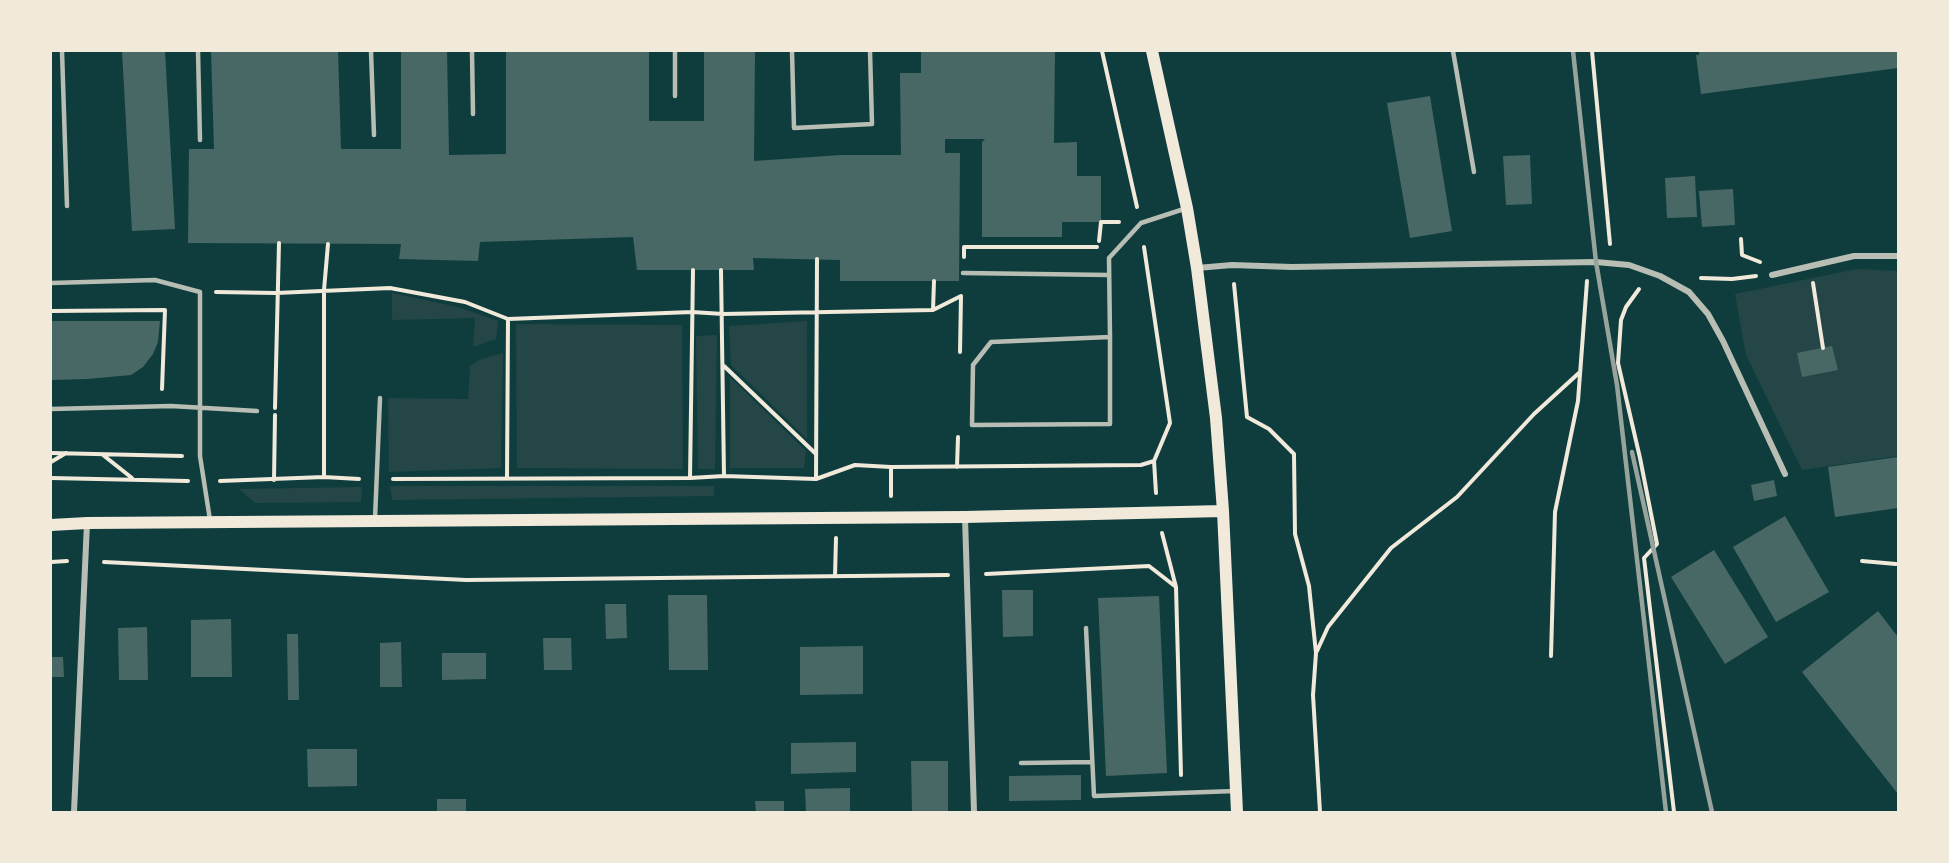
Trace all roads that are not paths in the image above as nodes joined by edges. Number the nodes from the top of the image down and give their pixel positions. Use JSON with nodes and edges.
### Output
{"nodes":[{"id":1,"x":62,"y":51,"type":"edge"},
{"id":2,"x":198,"y":51,"type":"edge"},
{"id":3,"x":371,"y":51,"type":"edge"},
{"id":4,"x":472,"y":51,"type":"edge"},
{"id":5,"x":675,"y":51,"type":"edge"},
{"id":6,"x":792,"y":51,"type":"edge"},
{"id":7,"x":870,"y":51,"type":"edge"},
{"id":8,"x":1152,"y":51,"type":"edge"},
{"id":9,"x":1453,"y":51,"type":"edge"},
{"id":10,"x":675,"y":96,"type":"dead end"},
{"id":11,"x":473,"y":114,"type":"dead end"},
{"id":12,"x":374,"y":135,"type":"dead end"},
{"id":13,"x":200,"y":140,"type":"dead end"},
{"id":14,"x":1474,"y":172,"type":"dead end"},
{"id":15,"x":67,"y":206,"type":"dead end"},
{"id":16,"x":1187,"y":208,"type":"junction"},
{"id":17,"x":1898,"y":256,"type":"edge"},
{"id":18,"x":1197,"y":268,"type":"junction"},
{"id":19,"x":963,"y":273,"type":"road end"},
{"id":20,"x":1109,"y":274,"type":"junction"},
{"id":21,"x":1772,"y":274,"type":"dead end"},
{"id":22,"x":51,"y":283,"type":"edge"},
{"id":23,"x":1110,"y":337,"type":"junction"},
{"id":24,"x":380,"y":398,"type":"dead end"},
{"id":25,"x":199,"y":408,"type":"junction"},
{"id":26,"x":51,"y":409,"type":"edge"},
{"id":27,"x":257,"y":411,"type":"dead end"},
{"id":28,"x":1785,"y":474,"type":"dead end"},
{"id":29,"x":1223,"y":511,"type":"junction"},
{"id":30,"x":965,"y":517,"type":"junction"},
{"id":31,"x":375,"y":521,"type":"junction"},
{"id":32,"x":210,"y":522,"type":"junction"},
{"id":33,"x":87,"y":523,"type":"junction"},
{"id":34,"x":51,"y":525,"type":"edge"},
{"id":35,"x":1086,"y":628,"type":"dead end"},
{"id":36,"x":1092,"y":762,"type":"junction"},
{"id":37,"x":1021,"y":763,"type":"dead end"},
{"id":38,"x":1237,"y":791,"type":"junction"},
{"id":39,"x":74,"y":812,"type":"edge"},
{"id":40,"x":974,"y":812,"type":"edge"},
{"id":41,"x":1237,"y":812,"type":"edge"}],
"edges":[{"from":1,"to":15,"type":"lane"},
{"from":2,"to":13,"type":"lane"},
{"from":3,"to":12,"type":"lane"},
{"from":4,"to":11,"type":"lane"},
{"from":5,"to":10,"type":"lane"},
{"from":6,"to":7,"type":"lane"},
{"from":8,"to":16,"type":"main road"},
{"from":9,"to":14,"type":"lane"},
{"from":16,"to":18,"type":"main road"},
{"from":16,"to":20,"type":"lane"},
{"from":17,"to":21,"type":"street"},
{"from":18,"to":28,"type":"street"},
{"from":18,"to":29,"type":"main road"},
{"from":19,"to":20,"type":"lane"},
{"from":20,"to":23,"type":"lane"},
{"from":22,"to":25,"type":"lane"},
{"from":23,"to":23,"type":"lane"},
{"from":24,"to":31,"type":"lane"},
{"from":25,"to":26,"type":"lane"},
{"from":25,"to":27,"type":"lane"},
{"from":25,"to":32,"type":"lane"},
{"from":29,"to":30,"type":"main road"},
{"from":29,"to":38,"type":"main road"},
{"from":30,"to":31,"type":"main road"},
{"from":30,"to":40,"type":"street"},
{"from":31,"to":32,"type":"main road"},
{"from":32,"to":33,"type":"main road"},
{"from":33,"to":34,"type":"main road"},
{"from":33,"to":39,"type":"street"},
{"from":35,"to":36,"type":"lane"},
{"from":36,"to":37,"type":"lane"},
{"from":36,"to":38,"type":"lane"},
{"from":38,"to":41,"type":"main road"}]}
